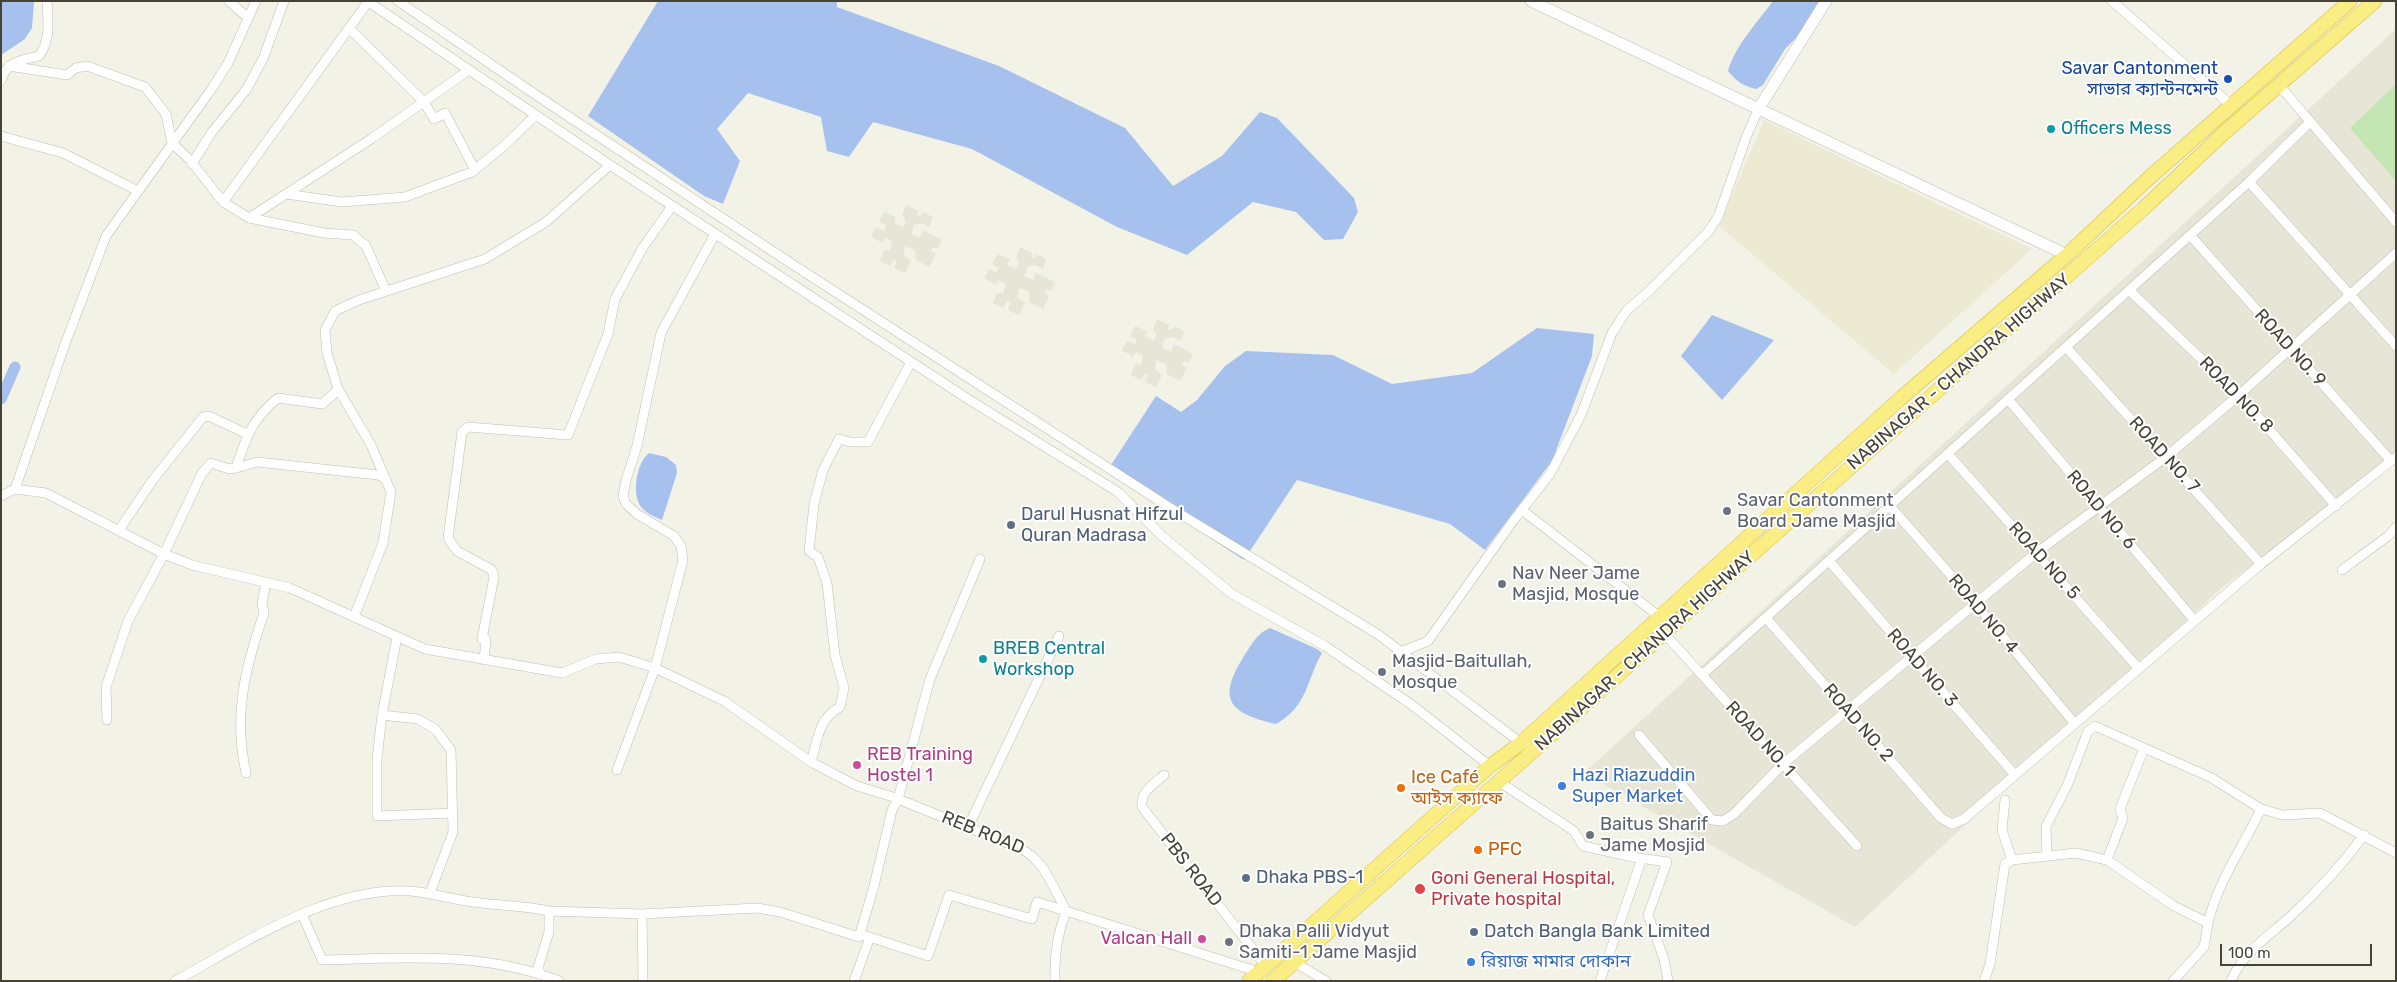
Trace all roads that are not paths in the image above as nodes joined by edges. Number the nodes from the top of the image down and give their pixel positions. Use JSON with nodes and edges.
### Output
{"nodes":[{"id":1,"x":47,"y":1,"type":"edge"},
{"id":2,"x":229,"y":1,"type":"edge"},
{"id":3,"x":256,"y":1,"type":"edge"},
{"id":4,"x":284,"y":1,"type":"edge"},
{"id":5,"x":398,"y":1,"type":"edge"},
{"id":6,"x":1531,"y":1,"type":"edge"},
{"id":7,"x":1826,"y":1,"type":"edge"},
{"id":8,"x":2112,"y":1,"type":"edge"},
{"id":9,"x":2350,"y":1,"type":"edge"},
{"id":10,"x":2375,"y":1,"type":"edge"},
{"id":11,"x":367,"y":2,"type":"edge"},
{"id":12,"x":248,"y":18,"type":"junction"},
{"id":13,"x":349,"y":28,"type":"junction"},
{"id":14,"x":9,"y":66,"type":"junction"},
{"id":15,"x":469,"y":70,"type":"junction"},
{"id":16,"x":1,"y":82,"type":"edge"},
{"id":17,"x":2279,"y":85,"type":"junction"},
{"id":18,"x":424,"y":102,"type":"junction"},
{"id":19,"x":2231,"y":106,"type":"junction"},
{"id":20,"x":1759,"y":108,"type":"junction"},
{"id":21,"x":536,"y":115,"type":"junction"},
{"id":22,"x":2310,"y":122,"type":"junction"},
{"id":23,"x":1,"y":136,"type":"edge"},
{"id":24,"x":172,"y":143,"type":"junction"},
{"id":25,"x":192,"y":164,"type":"junction"},
{"id":26,"x":610,"y":165,"type":"junction"},
{"id":27,"x":475,"y":170,"type":"junction"},
{"id":28,"x":2249,"y":182,"type":"junction"},
{"id":29,"x":138,"y":191,"type":"junction"},
{"id":30,"x":286,"y":194,"type":"junction"},
{"id":31,"x":222,"y":202,"type":"junction"},
{"id":32,"x":672,"y":206,"type":"junction"},
{"id":33,"x":249,"y":218,"type":"junction"},
{"id":34,"x":2396,"y":222,"type":"edge"},
{"id":35,"x":715,"y":234,"type":"junction"},
{"id":36,"x":2190,"y":235,"type":"junction"},
{"id":37,"x":2396,"y":253,"type":"edge"},
{"id":38,"x":2066,"y":255,"type":"junction"},
{"id":39,"x":2129,"y":290,"type":"junction"},
{"id":40,"x":386,"y":291,"type":"junction"},
{"id":41,"x":2349,"y":296,"type":"junction"},
{"id":42,"x":2396,"y":346,"type":"edge"},
{"id":43,"x":2066,"y":347,"type":"junction"},
{"id":44,"x":2291,"y":350,"type":"junction"},
{"id":45,"x":911,"y":362,"type":"junction"},
{"id":46,"x":338,"y":390,"type":"junction"},
{"id":47,"x":2240,"y":395,"type":"junction"},
{"id":48,"x":2008,"y":399,"type":"junction"},
{"id":49,"x":247,"y":434,"type":"junction"},
{"id":50,"x":1948,"y":454,"type":"junction"},
{"id":51,"x":2166,"y":457,"type":"junction"},
{"id":52,"x":2394,"y":459,"type":"edge"},
{"id":53,"x":236,"y":468,"type":"junction"},
{"id":54,"x":386,"y":479,"type":"junction"},
{"id":55,"x":15,"y":489,"type":"junction"},
{"id":56,"x":1,"y":496,"type":"edge"},
{"id":57,"x":1890,"y":506,"type":"junction"},
{"id":58,"x":2336,"y":506,"type":"junction"},
{"id":59,"x":2098,"y":507,"type":"junction"},
{"id":60,"x":1522,"y":510,"type":"junction"},
{"id":61,"x":2396,"y":527,"type":"edge"},
{"id":62,"x":119,"y":530,"type":"junction"},
{"id":63,"x":2036,"y":553,"type":"junction"},
{"id":64,"x":164,"y":554,"type":"junction"},
{"id":65,"x":980,"y":559,"type":"dead end"},
{"id":66,"x":1829,"y":561,"type":"junction"},
{"id":67,"x":2261,"y":564,"type":"junction"},
{"id":68,"x":2342,"y":570,"type":"dead end"},
{"id":69,"x":266,"y":582,"type":"junction"},
{"id":70,"x":1975,"y":603,"type":"junction"},
{"id":71,"x":1660,"y":617,"type":"junction"},
{"id":72,"x":354,"y":618,"type":"junction"},
{"id":73,"x":1766,"y":618,"type":"junction"},
{"id":74,"x":2194,"y":620,"type":"junction"},
{"id":75,"x":1664,"y":633,"type":"junction"},
{"id":76,"x":1059,"y":636,"type":"dead end"},
{"id":77,"x":397,"y":637,"type":"junction"},
{"id":78,"x":1401,"y":652,"type":"junction"},
{"id":79,"x":1912,"y":657,"type":"junction"},
{"id":80,"x":484,"y":660,"type":"junction"},
{"id":81,"x":655,"y":668,"type":"junction"},
{"id":82,"x":2139,"y":668,"type":"junction"},
{"id":83,"x":1702,"y":675,"type":"junction"},
{"id":84,"x":1847,"y":711,"type":"junction"},
{"id":85,"x":382,"y":715,"type":"junction"},
{"id":86,"x":107,"y":720,"type":"dead end"},
{"id":87,"x":2075,"y":724,"type":"junction"},
{"id":88,"x":1639,"y":735,"type":"dead end"},
{"id":89,"x":1521,"y":743,"type":"junction"},
{"id":90,"x":2144,"y":748,"type":"junction"},
{"id":91,"x":811,"y":762,"type":"junction"},
{"id":92,"x":1783,"y":764,"type":"junction"},
{"id":93,"x":1490,"y":766,"type":"junction"},
{"id":94,"x":617,"y":770,"type":"dead end"},
{"id":95,"x":246,"y":773,"type":"dead end"},
{"id":96,"x":1164,"y":775,"type":"dead end"},
{"id":97,"x":2015,"y":775,"type":"junction"},
{"id":98,"x":1498,"y":781,"type":"junction"},
{"id":99,"x":898,"y":799,"type":"junction"},
{"id":100,"x":2004,"y":800,"type":"dead end"},
{"id":101,"x":2261,"y":809,"type":"junction"},
{"id":102,"x":453,"y":813,"type":"junction"},
{"id":103,"x":968,"y":827,"type":"junction"},
{"id":104,"x":2364,"y":835,"type":"junction"},
{"id":105,"x":1857,"y":846,"type":"dead end"},
{"id":106,"x":2396,"y":853,"type":"edge"},
{"id":107,"x":2047,"y":856,"type":"junction"},
{"id":108,"x":1642,"y":858,"type":"junction"},
{"id":109,"x":2012,"y":860,"type":"junction"},
{"id":110,"x":2107,"y":860,"type":"junction"},
{"id":111,"x":430,"y":894,"type":"junction"},
{"id":112,"x":1066,"y":911,"type":"junction"},
{"id":113,"x":549,"y":912,"type":"junction"},
{"id":114,"x":302,"y":914,"type":"junction"},
{"id":115,"x":642,"y":914,"type":"junction"},
{"id":116,"x":2208,"y":923,"type":"junction"},
{"id":117,"x":860,"y":934,"type":"junction"},
{"id":118,"x":870,"y":937,"type":"junction"},
{"id":119,"x":1294,"y":962,"type":"junction"},
{"id":120,"x":540,"y":973,"type":"junction"},
{"id":121,"x":1258,"y":973,"type":"edge"},
{"id":122,"x":176,"y":981,"type":"edge"},
{"id":123,"x":559,"y":981,"type":"edge"},
{"id":124,"x":643,"y":981,"type":"edge"},
{"id":125,"x":854,"y":981,"type":"edge"},
{"id":126,"x":1056,"y":981,"type":"edge"},
{"id":127,"x":1273,"y":981,"type":"edge"},
{"id":128,"x":1326,"y":981,"type":"edge"},
{"id":129,"x":1600,"y":981,"type":"edge"},
{"id":130,"x":1668,"y":981,"type":"edge"},
{"id":131,"x":1984,"y":981,"type":"edge"},
{"id":132,"x":2173,"y":981,"type":"edge"},
{"id":133,"x":2231,"y":981,"type":"edge"}],
"edges":[{"from":1,"to":14,"type":"street"},
{"from":2,"to":12,"type":"street"},
{"from":3,"to":12,"type":"street"},
{"from":4,"to":25,"type":"street"},
{"from":5,"to":78,"type":"street"},
{"from":6,"to":20,"type":"street"},
{"from":7,"to":20,"type":"street"},
{"from":8,"to":19,"type":"street"},
{"from":9,"to":19,"type":"highway","name":"NABINAGAR - CHANDRA HIGHWAY"},
{"from":10,"to":17,"type":"highway","name":"NABINAGAR - CHANDRA HIGHWAY"},
{"from":11,"to":13,"type":"street"},
{"from":11,"to":15,"type":"street"},
{"from":12,"to":24,"type":"street"},
{"from":13,"to":18,"type":"street"},
{"from":13,"to":31,"type":"street"},
{"from":14,"to":16,"type":"street"},
{"from":14,"to":24,"type":"street"},
{"from":15,"to":18,"type":"street"},
{"from":15,"to":21,"type":"street"},
{"from":17,"to":22,"type":"street"},
{"from":17,"to":75,"type":"highway","name":"NABINAGAR - CHANDRA HIGHWAY"},
{"from":18,"to":27,"type":"street"},
{"from":18,"to":30,"type":"street"},
{"from":19,"to":38,"type":"highway","name":"NABINAGAR - CHANDRA HIGHWAY"},
{"from":20,"to":38,"type":"street"},
{"from":20,"to":60,"type":"street"},
{"from":21,"to":26,"type":"street"},
{"from":21,"to":27,"type":"street"},
{"from":22,"to":28,"type":"street"},
{"from":22,"to":34,"type":"street"},
{"from":23,"to":29,"type":"street"},
{"from":24,"to":25,"type":"street"},
{"from":24,"to":29,"type":"street"},
{"from":25,"to":31,"type":"street"},
{"from":26,"to":32,"type":"street"},
{"from":26,"to":40,"type":"street"},
{"from":27,"to":30,"type":"street"},
{"from":28,"to":36,"type":"street"},
{"from":28,"to":41,"type":"street"},
{"from":29,"to":55,"type":"street"},
{"from":30,"to":33,"type":"street"},
{"from":31,"to":33,"type":"street"},
{"from":32,"to":35,"type":"street"},
{"from":32,"to":80,"type":"street"},
{"from":33,"to":40,"type":"street"},
{"from":35,"to":45,"type":"street"},
{"from":35,"to":81,"type":"street"},
{"from":36,"to":39,"type":"street"},
{"from":36,"to":44,"type":"street","name":"ROAD NO. 9"},
{"from":37,"to":41,"type":"street"},
{"from":38,"to":71,"type":"highway","name":"NABINAGAR - CHANDRA HIGHWAY"},
{"from":39,"to":43,"type":"street"},
{"from":39,"to":47,"type":"street","name":"ROAD NO. 8"},
{"from":40,"to":46,"type":"street"},
{"from":41,"to":42,"type":"street"},
{"from":41,"to":44,"type":"street"},
{"from":43,"to":48,"type":"street"},
{"from":43,"to":51,"type":"street","name":"ROAD NO. 7"},
{"from":44,"to":47,"type":"street"},
{"from":44,"to":52,"type":"street","name":"ROAD NO. 9"},
{"from":45,"to":91,"type":"street"},
{"from":45,"to":93,"type":"street"},
{"from":46,"to":49,"type":"street"},
{"from":46,"to":54,"type":"street"},
{"from":47,"to":51,"type":"street"},
{"from":47,"to":58,"type":"street","name":"ROAD NO. 8"},
{"from":48,"to":50,"type":"street"},
{"from":48,"to":59,"type":"street","name":"ROAD NO. 6"},
{"from":49,"to":53,"type":"street"},
{"from":49,"to":62,"type":"street"},
{"from":50,"to":57,"type":"street"},
{"from":50,"to":63,"type":"street","name":"ROAD NO. 5"},
{"from":51,"to":59,"type":"street"},
{"from":51,"to":67,"type":"street","name":"ROAD NO. 7"},
{"from":52,"to":58,"type":"street"},
{"from":53,"to":54,"type":"street"},
{"from":53,"to":64,"type":"street"},
{"from":54,"to":72,"type":"street"},
{"from":55,"to":56,"type":"street"},
{"from":55,"to":62,"type":"street","name":"REB ROAD"},
{"from":57,"to":66,"type":"street"},
{"from":57,"to":70,"type":"street","name":"ROAD NO. 4"},
{"from":58,"to":67,"type":"street"},
{"from":59,"to":63,"type":"street"},
{"from":59,"to":74,"type":"street","name":"ROAD NO. 6"},
{"from":60,"to":71,"type":"street"},
{"from":60,"to":78,"type":"street"},
{"from":61,"to":68,"type":"street"},
{"from":62,"to":64,"type":"street","name":"REB ROAD"},
{"from":63,"to":70,"type":"street"},
{"from":63,"to":82,"type":"street","name":"ROAD NO. 5"},
{"from":64,"to":69,"type":"street","name":"REB ROAD"},
{"from":64,"to":86,"type":"street"},
{"from":65,"to":99,"type":"street"},
{"from":66,"to":73,"type":"street"},
{"from":66,"to":79,"type":"street","name":"ROAD NO. 3"},
{"from":67,"to":74,"type":"street"},
{"from":69,"to":72,"type":"street","name":"REB ROAD"},
{"from":69,"to":95,"type":"street"},
{"from":70,"to":79,"type":"street"},
{"from":70,"to":87,"type":"street","name":"ROAD NO. 4"},
{"from":71,"to":89,"type":"highway","name":"NABINAGAR - CHANDRA HIGHWAY"},
{"from":72,"to":77,"type":"street","name":"REB ROAD"},
{"from":73,"to":83,"type":"street"},
{"from":73,"to":84,"type":"street","name":"ROAD NO. 2"},
{"from":74,"to":82,"type":"street"},
{"from":75,"to":83,"type":"street","name":"ROAD NO. 1"},
{"from":75,"to":98,"type":"highway","name":"NABINAGAR - CHANDRA HIGHWAY"},
{"from":76,"to":103,"type":"street"},
{"from":77,"to":80,"type":"street","name":"REB ROAD"},
{"from":77,"to":85,"type":"street"},
{"from":78,"to":89,"type":"street"},
{"from":79,"to":84,"type":"street"},
{"from":79,"to":97,"type":"street","name":"ROAD NO. 3"},
{"from":80,"to":81,"type":"street","name":"REB ROAD"},
{"from":81,"to":91,"type":"street","name":"REB ROAD"},
{"from":81,"to":94,"type":"street"},
{"from":82,"to":87,"type":"street"},
{"from":83,"to":92,"type":"street","name":"ROAD NO. 1"},
{"from":84,"to":92,"type":"street"},
{"from":84,"to":97,"type":"street","name":"ROAD NO. 2"},
{"from":85,"to":102,"type":"street"},
{"from":85,"to":102,"type":"street"},
{"from":87,"to":97,"type":"street"},
{"from":88,"to":92,"type":"street"},
{"from":89,"to":93,"type":"highway","name":"NABINAGAR - CHANDRA HIGHWAY"},
{"from":90,"to":101,"type":"street"},
{"from":90,"to":107,"type":"street"},
{"from":90,"to":110,"type":"street"},
{"from":91,"to":99,"type":"street","name":"REB ROAD"},
{"from":92,"to":105,"type":"street","name":"ROAD NO. 1"},
{"from":93,"to":121,"type":"highway","name":"NABINAGAR - CHANDRA HIGHWAY"},
{"from":96,"to":121,"type":"street","name":"PBS ROAD"},
{"from":98,"to":108,"type":"street"},
{"from":98,"to":119,"type":"highway","name":"NABINAGAR - CHANDRA HIGHWAY"},
{"from":99,"to":103,"type":"street","name":"REB ROAD"},
{"from":99,"to":117,"type":"street"},
{"from":100,"to":109,"type":"street"},
{"from":101,"to":104,"type":"street"},
{"from":101,"to":116,"type":"street"},
{"from":102,"to":111,"type":"street"},
{"from":103,"to":112,"type":"street","name":"REB ROAD"},
{"from":104,"to":106,"type":"street"},
{"from":104,"to":133,"type":"street"},
{"from":107,"to":109,"type":"street"},
{"from":107,"to":110,"type":"street"},
{"from":108,"to":129,"type":"street"},
{"from":108,"to":130,"type":"street"},
{"from":109,"to":131,"type":"street"},
{"from":110,"to":116,"type":"street"},
{"from":111,"to":113,"type":"street"},
{"from":111,"to":114,"type":"street"},
{"from":112,"to":118,"type":"street"},
{"from":112,"to":121,"type":"street"},
{"from":112,"to":126,"type":"street"},
{"from":113,"to":115,"type":"street"},
{"from":113,"to":120,"type":"street"},
{"from":114,"to":120,"type":"street"},
{"from":114,"to":122,"type":"street"},
{"from":115,"to":117,"type":"street"},
{"from":115,"to":124,"type":"street"},
{"from":116,"to":132,"type":"street"},
{"from":117,"to":118,"type":"street"},
{"from":118,"to":125,"type":"street"},
{"from":119,"to":127,"type":"highway","name":"NABINAGAR - CHANDRA HIGHWAY"},
{"from":119,"to":128,"type":"street"},
{"from":120,"to":123,"type":"street"}]}
